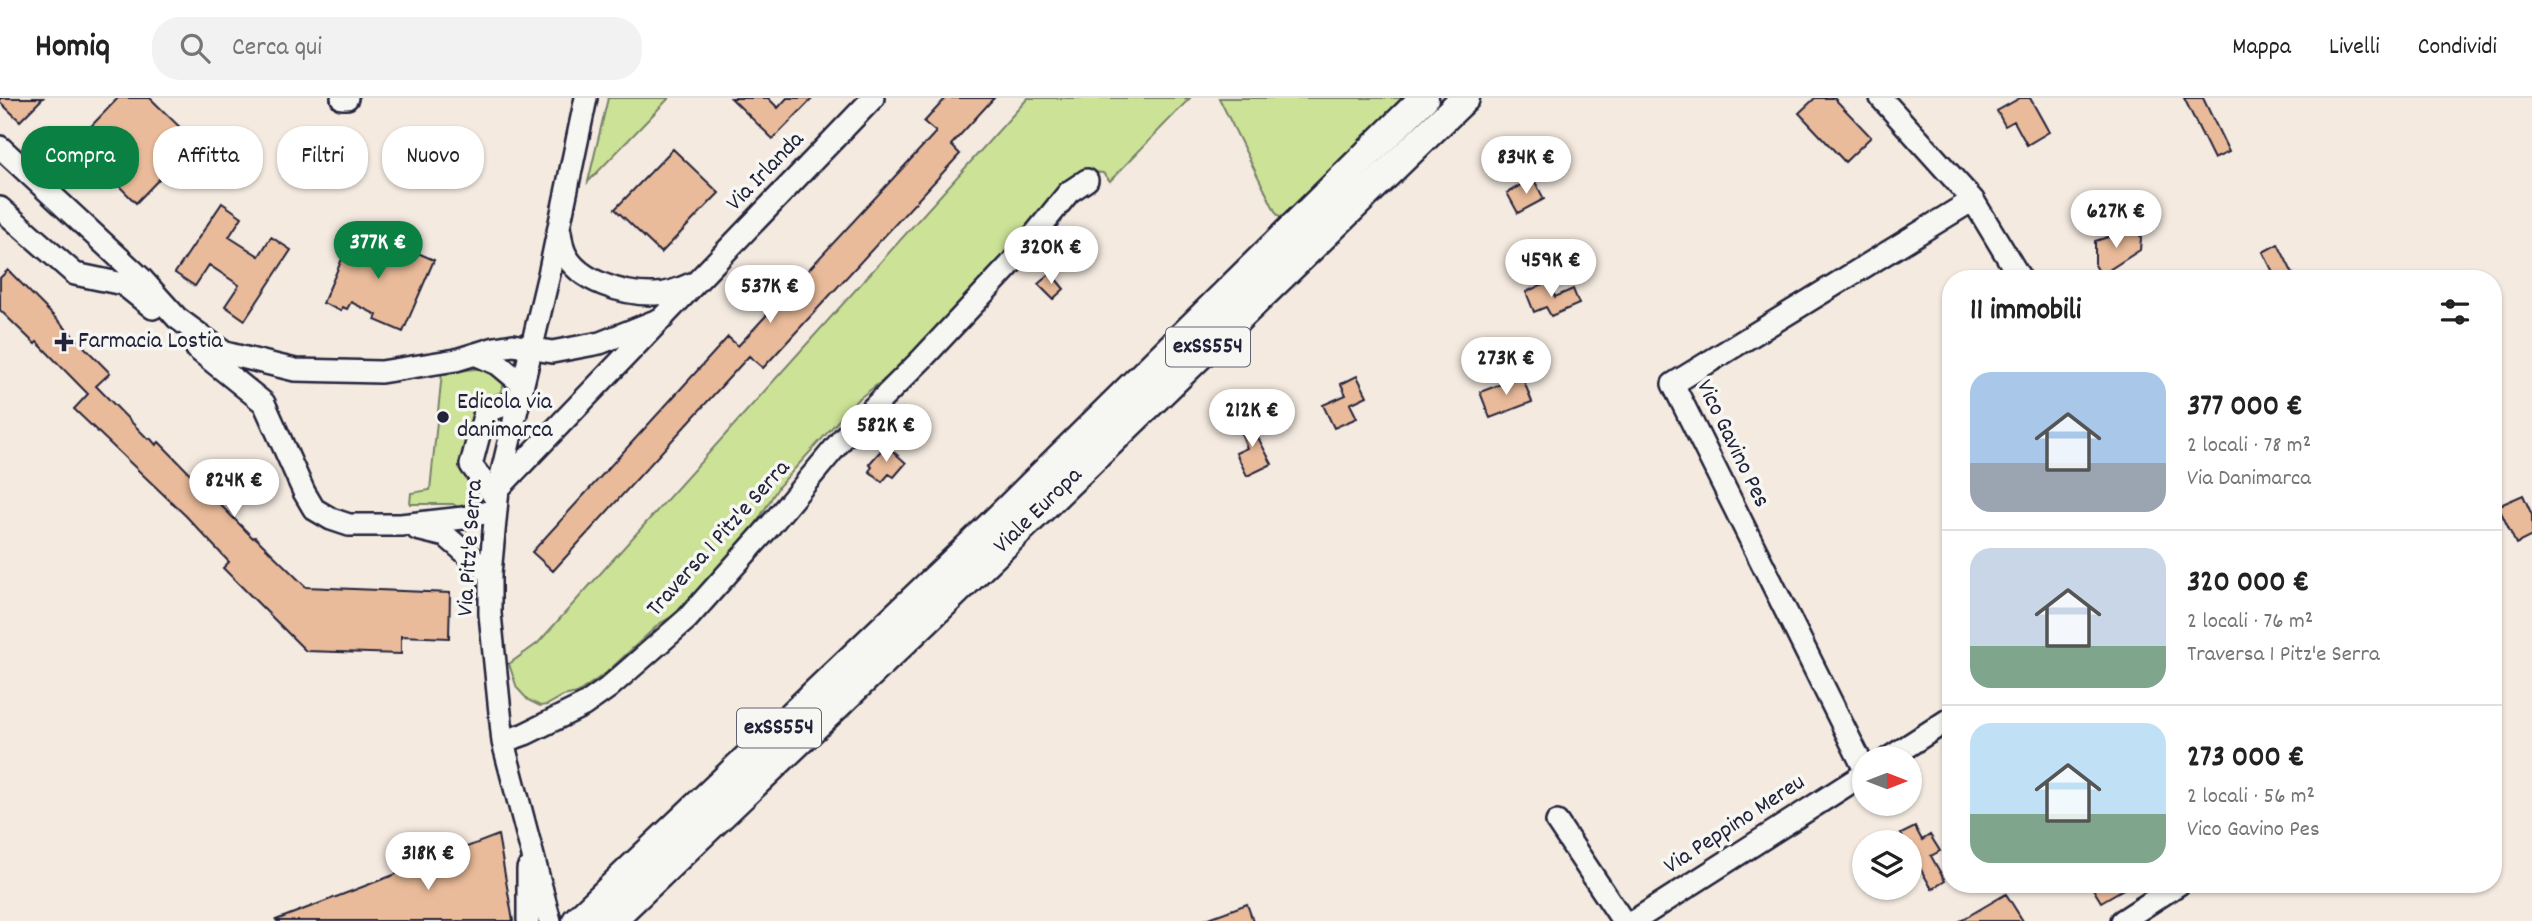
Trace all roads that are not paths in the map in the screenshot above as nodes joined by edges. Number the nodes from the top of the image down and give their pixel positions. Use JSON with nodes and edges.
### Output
{"nodes":[{"id":1,"x":341,"y":98,"type":"edge"},
{"id":2,"x":347,"y":98,"type":"edge"},
{"id":3,"x":586,"y":98,"type":"edge"},
{"id":4,"x":873,"y":98,"type":"edge"},
{"id":5,"x":1424,"y":98,"type":"edge"},
{"id":6,"x":1465,"y":98,"type":"edge"},
{"id":7,"x":1881,"y":98,"type":"edge"},
{"id":8,"x":0,"y":147,"type":"edge"},
{"id":9,"x":1087,"y":180,"type":"dead end"},
{"id":10,"x":1973,"y":200,"type":"junction"},
{"id":11,"x":0,"y":208,"type":"edge"},
{"id":12,"x":559,"y":226,"type":"junction"},
{"id":13,"x":109,"y":248,"type":"junction"},
{"id":14,"x":2015,"y":270,"type":"edge"},
{"id":15,"x":87,"y":277,"type":"junction"},
{"id":16,"x":696,"y":282,"type":"junction"},
{"id":17,"x":663,"y":318,"type":"junction"},
{"id":18,"x":531,"y":348,"type":"junction"},
{"id":19,"x":475,"y":354,"type":"junction"},
{"id":20,"x":279,"y":367,"type":"junction"},
{"id":21,"x":521,"y":392,"type":"junction"},
{"id":22,"x":264,"y":403,"type":"junction"},
{"id":23,"x":497,"y":500,"type":"junction"},
{"id":24,"x":401,"y":525,"type":"junction"},
{"id":25,"x":490,"y":574,"type":"junction"},
{"id":26,"x":1942,"y":724,"type":"edge"},
{"id":27,"x":503,"y":741,"type":"junction"},
{"id":28,"x":1853,"y":746,"type":"edge"},
{"id":29,"x":1908,"y":746,"type":"edge"},
{"id":30,"x":1852,"y":782,"type":"edge"},
{"id":31,"x":1557,"y":822,"type":"dead end"},
{"id":32,"x":527,"y":839,"type":"junction"},
{"id":33,"x":2165,"y":893,"type":"edge"},
{"id":34,"x":620,"y":915,"type":"edge"},
{"id":35,"x":528,"y":921,"type":"edge"},
{"id":36,"x":550,"y":921,"type":"edge"},
{"id":37,"x":577,"y":921,"type":"edge"},
{"id":38,"x":1623,"y":921,"type":"edge"},
{"id":39,"x":1634,"y":921,"type":"edge"},
{"id":40,"x":2122,"y":921,"type":"edge"}],
"edges":[{"from":1,"to":2,"type":"street"},
{"from":3,"to":12,"type":"street","name":"Via Pitz'e Serra"},
{"from":4,"to":16,"type":"street","name":"Via Irlanda"},
{"from":5,"to":37,"type":"main road","name":"Viale Europa","number":"exSS554"},
{"from":6,"to":34,"type":"main road","name":"Viale Europa","number":"exSS554"},
{"from":7,"to":10,"type":"street"},
{"from":8,"to":13,"type":"street","name":"Via Irlanda"},
{"from":9,"to":27,"type":"street","name":"Traversa 1 Pitz'e Serra"},
{"from":10,"to":14,"type":"street"},
{"from":10,"to":28,"type":"street","name":"Vico Gavino Pes"},
{"from":11,"to":15,"type":"street"},
{"from":12,"to":16,"type":"street","name":"Via Irlanda"},
{"from":12,"to":18,"type":"street","name":"Via Pitz'e Serra"},
{"from":13,"to":15,"type":"street"},
{"from":13,"to":20,"type":"street","name":"Via Irlanda"},
{"from":15,"to":22,"type":"street"},
{"from":16,"to":17,"type":"street","name":"Via Irlanda"},
{"from":17,"to":18,"type":"street","name":"Via Irlanda"},
{"from":17,"to":23,"type":"street","name":"Via Irlanda"},
{"from":18,"to":19,"type":"street","name":"Via Irlanda"},
{"from":18,"to":21,"type":"street","name":"Via Pitz'e Serra"},
{"from":19,"to":20,"type":"street","name":"Via Irlanda"},
{"from":19,"to":21,"type":"street"},
{"from":20,"to":22,"type":"street"},
{"from":21,"to":23,"type":"street","name":"Via Pitz'e Serra"},
{"from":21,"to":23,"type":"street"},
{"from":22,"to":24,"type":"street"},
{"from":23,"to":24,"type":"street"},
{"from":23,"to":25,"type":"street","name":"Via Pitz'e Serra"},
{"from":24,"to":25,"type":"street"},
{"from":25,"to":27,"type":"street","name":"Via Pitz'e Serra"},
{"from":26,"to":29,"type":"street"},
{"from":27,"to":32,"type":"street","name":"Via Pitz'e Serra"},
{"from":30,"to":39,"type":"street","name":"Via Peppino Mereu"},
{"from":31,"to":38,"type":"street"},
{"from":32,"to":35,"type":"street","name":"Via Pitz'e Serra"},
{"from":32,"to":36,"type":"street","name":"Via Pitz'e Serra"},
{"from":33,"to":40,"type":"street"}]}
